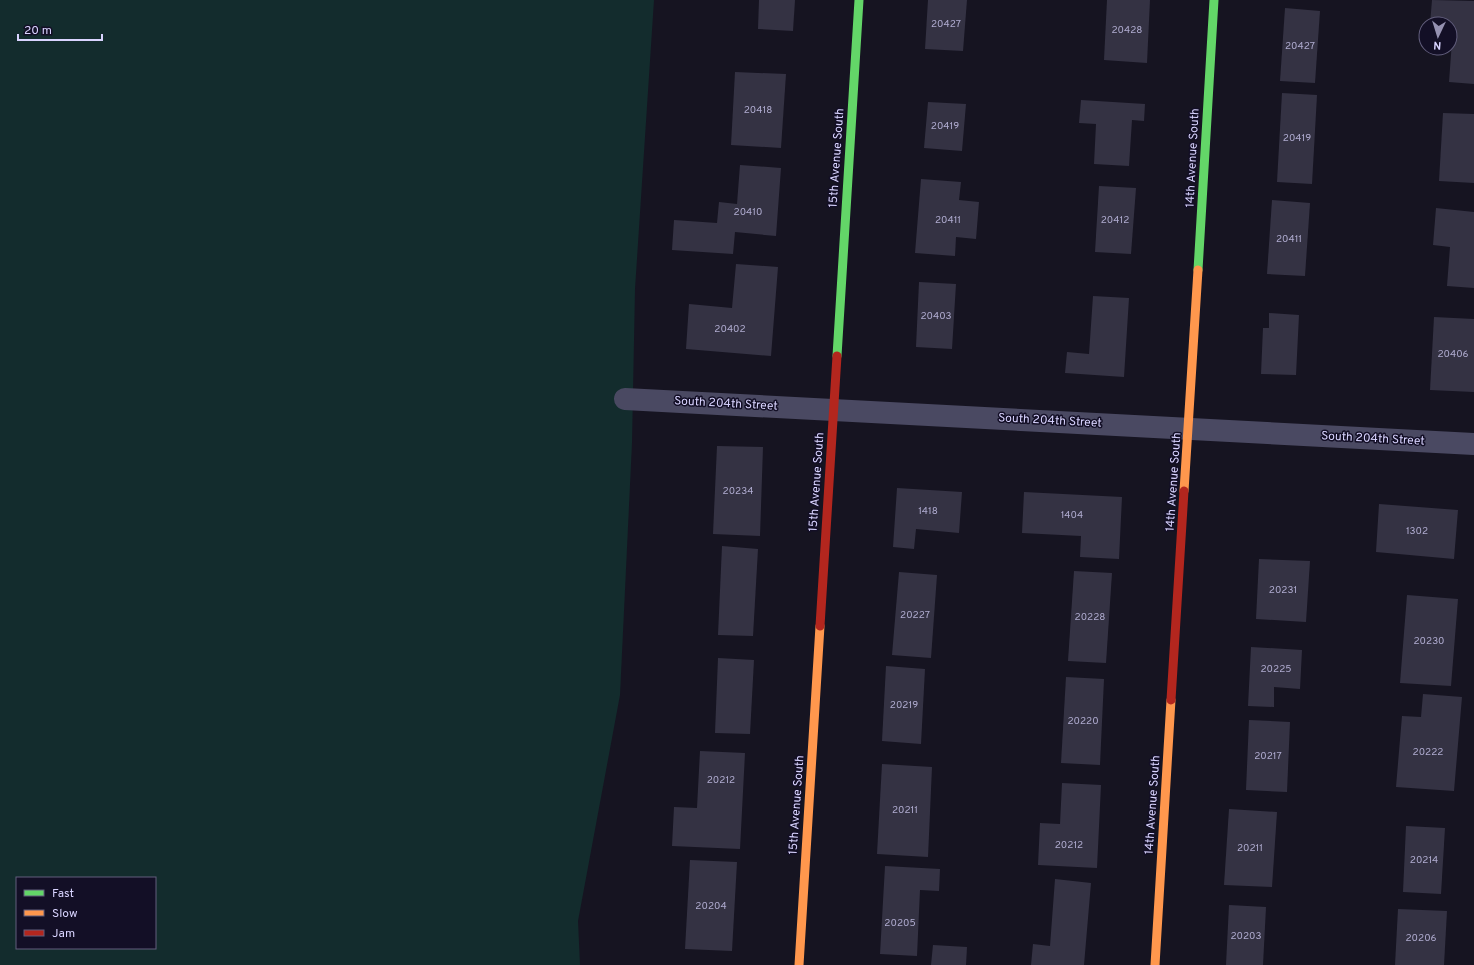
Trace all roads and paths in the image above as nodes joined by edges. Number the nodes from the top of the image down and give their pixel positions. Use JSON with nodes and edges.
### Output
{"nodes":[{"id":1,"x":859,"y":0,"type":"edge"},
{"id":2,"x":1214,"y":0,"type":"edge"},
{"id":3,"x":625,"y":399,"type":"dead end"},
{"id":4,"x":834,"y":409,"type":"junction"},
{"id":5,"x":1189,"y":429,"type":"junction"},
{"id":6,"x":1474,"y":444,"type":"edge"},
{"id":7,"x":799,"y":965,"type":"edge"},
{"id":8,"x":1156,"y":965,"type":"edge"}],
"edges":[{"from":1,"to":4,"type":"street","name":"15th Avenue South"},
{"from":2,"to":5,"type":"street","name":"14th Avenue South"},
{"from":3,"to":4,"type":"street","name":"South 204th Street"},
{"from":4,"to":5,"type":"street","name":"South 204th Street"},
{"from":4,"to":7,"type":"street","name":"15th Avenue South"},
{"from":5,"to":6,"type":"street","name":"South 204th Street"},
{"from":5,"to":8,"type":"street","name":"14th Avenue South"}]}
